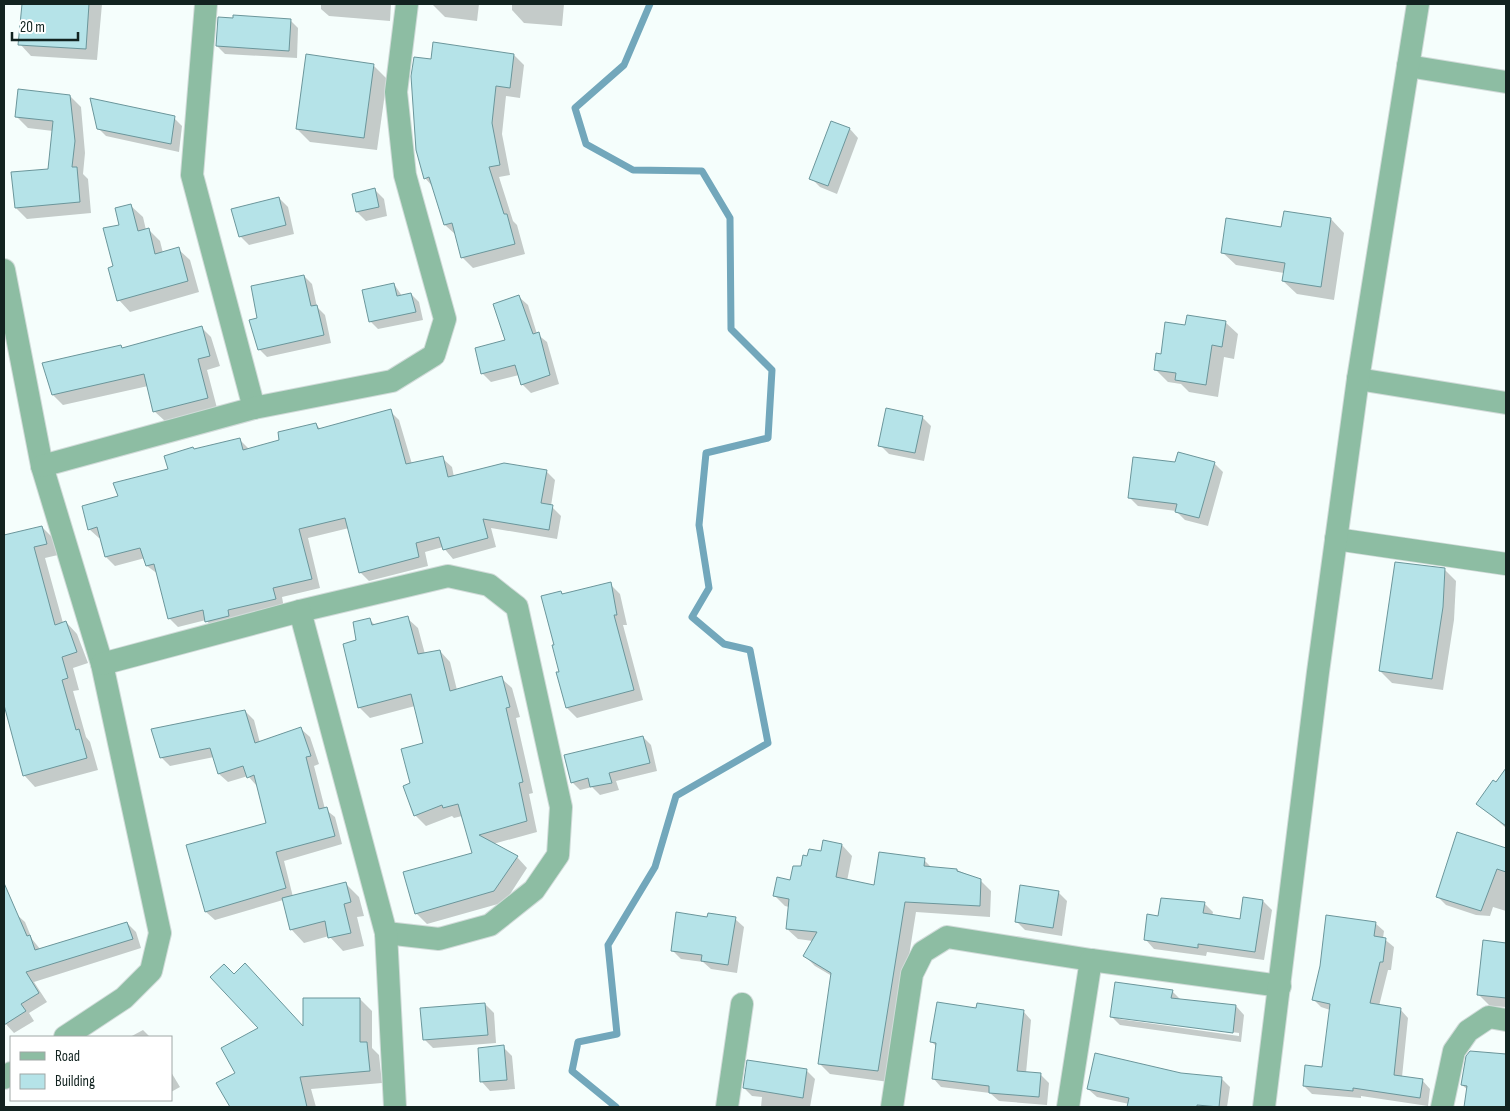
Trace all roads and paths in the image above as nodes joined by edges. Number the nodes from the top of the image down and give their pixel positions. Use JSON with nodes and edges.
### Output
{"nodes":[{"id":1,"x":206,"y":4,"type":"edge"},
{"id":2,"x":407,"y":4,"type":"edge"},
{"id":3,"x":1418,"y":4,"type":"edge"},
{"id":4,"x":1408,"y":66,"type":"junction"},
{"id":5,"x":1506,"y":82,"type":"edge"},
{"id":6,"x":4,"y":270,"type":"edge"},
{"id":7,"x":1358,"y":379,"type":"junction"},
{"id":8,"x":1506,"y":403,"type":"edge"},
{"id":9,"x":254,"y":408,"type":"junction"},
{"id":10,"x":42,"y":466,"type":"junction"},
{"id":11,"x":1336,"y":539,"type":"junction"},
{"id":12,"x":1506,"y":564,"type":"edge"},
{"id":13,"x":300,"y":612,"type":"junction"},
{"id":14,"x":102,"y":664,"type":"junction"},
{"id":15,"x":386,"y":933,"type":"junction"},
{"id":16,"x":1091,"y":960,"type":"junction"},
{"id":17,"x":1280,"y":986,"type":"junction"},
{"id":18,"x":742,"y":1004,"type":"dead end"},
{"id":19,"x":1506,"y":1020,"type":"edge"},
{"id":20,"x":67,"y":1036,"type":"edge"},
{"id":21,"x":395,"y":1107,"type":"edge"},
{"id":22,"x":727,"y":1107,"type":"edge"},
{"id":23,"x":892,"y":1107,"type":"edge"},
{"id":24,"x":1068,"y":1107,"type":"edge"},
{"id":25,"x":1264,"y":1107,"type":"edge"},
{"id":26,"x":1442,"y":1107,"type":"edge"}],
"edges":[{"from":1,"to":9,"type":"street"},
{"from":2,"to":9,"type":"street"},
{"from":3,"to":4,"type":"street"},
{"from":4,"to":5,"type":"street"},
{"from":4,"to":7,"type":"street"},
{"from":6,"to":10,"type":"street"},
{"from":7,"to":8,"type":"street"},
{"from":7,"to":11,"type":"street"},
{"from":9,"to":10,"type":"street"},
{"from":10,"to":14,"type":"street"},
{"from":11,"to":12,"type":"street"},
{"from":11,"to":17,"type":"street"},
{"from":13,"to":14,"type":"street"},
{"from":13,"to":15,"type":"street"},
{"from":13,"to":15,"type":"street"},
{"from":14,"to":20,"type":"street"},
{"from":15,"to":21,"type":"street"},
{"from":16,"to":17,"type":"street"},
{"from":16,"to":23,"type":"street"},
{"from":16,"to":24,"type":"street"},
{"from":17,"to":25,"type":"street"},
{"from":18,"to":22,"type":"street"},
{"from":19,"to":26,"type":"street"}]}
